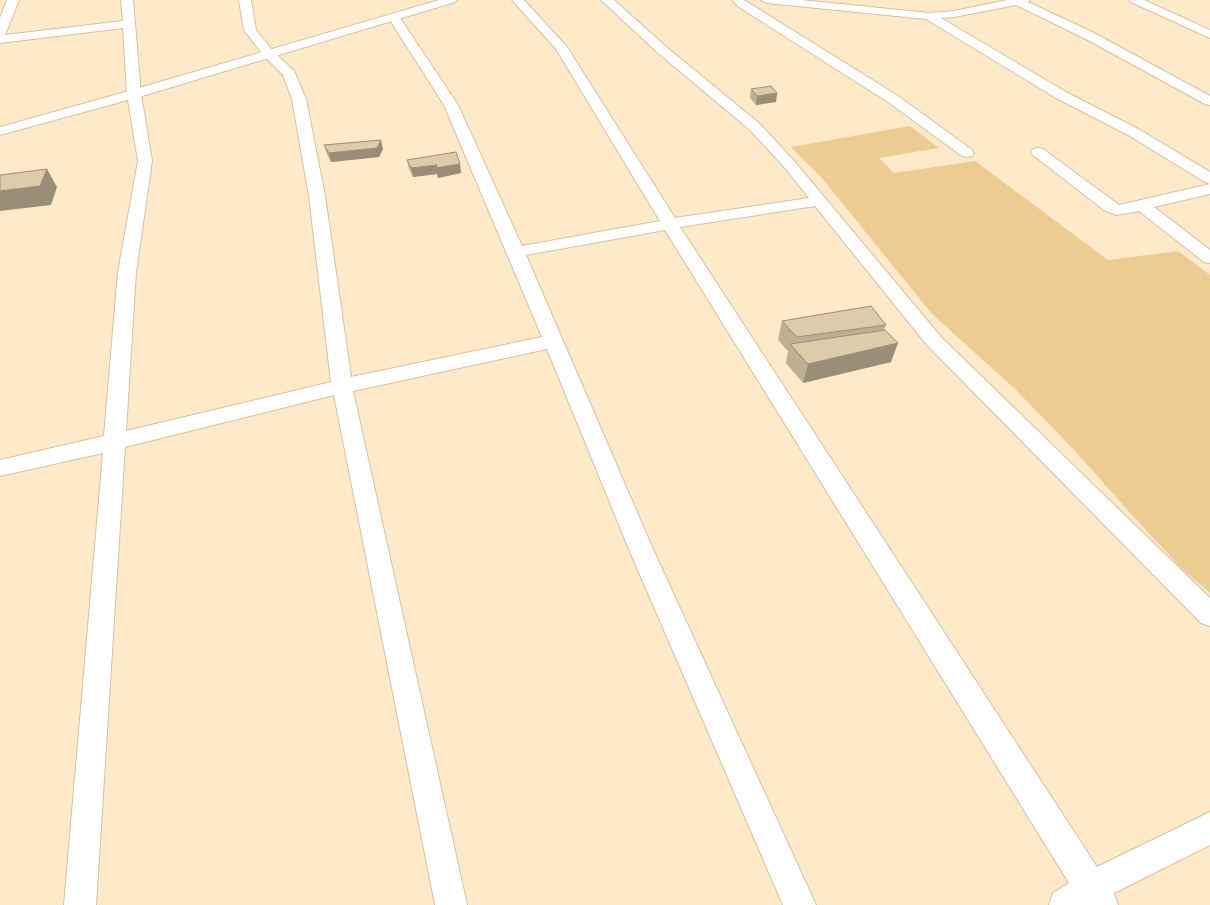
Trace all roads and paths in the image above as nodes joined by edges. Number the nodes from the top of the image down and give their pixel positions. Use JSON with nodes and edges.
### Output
{"nodes":[{"id":1,"x":13,"y":0,"type":"edge"},
{"id":2,"x":127,"y":0,"type":"edge"},
{"id":3,"x":245,"y":0,"type":"edge"},
{"id":4,"x":451,"y":0,"type":"edge"},
{"id":5,"x":518,"y":0,"type":"edge"},
{"id":6,"x":607,"y":0,"type":"edge"},
{"id":7,"x":738,"y":0,"type":"edge"},
{"id":8,"x":767,"y":0,"type":"edge"},
{"id":9,"x":879,"y":0,"type":"edge"},
{"id":10,"x":1135,"y":0,"type":"edge"},
{"id":11,"x":788,"y":1,"type":"edge"},
{"id":12,"x":1021,"y":1,"type":"edge"},
{"id":13,"x":892,"y":12,"type":"junction"},
{"id":14,"x":929,"y":16,"type":"junction"},
{"id":15,"x":394,"y":17,"type":"junction"},
{"id":16,"x":129,"y":24,"type":"junction"},
{"id":17,"x":0,"y":33,"type":"edge"},
{"id":18,"x":1210,"y":34,"type":"edge"},
{"id":19,"x":0,"y":38,"type":"edge"},
{"id":20,"x":268,"y":53,"type":"junction"},
{"id":21,"x":134,"y":94,"type":"junction"},
{"id":22,"x":1210,"y":101,"type":"edge"},
{"id":23,"x":0,"y":131,"type":"edge"},
{"id":24,"x":1038,"y":152,"type":"dead end"},
{"id":25,"x":967,"y":153,"type":"dead end"},
{"id":26,"x":1210,"y":179,"type":"edge"},
{"id":27,"x":1210,"y":189,"type":"edge"},
{"id":28,"x":820,"y":201,"type":"junction"},
{"id":29,"x":1141,"y":205,"type":"junction"},
{"id":30,"x":670,"y":224,"type":"junction"},
{"id":31,"x":516,"y":252,"type":"junction"},
{"id":32,"x":1210,"y":258,"type":"edge"},
{"id":33,"x":553,"y":341,"type":"junction"},
{"id":34,"x":342,"y":386,"type":"junction"},
{"id":35,"x":114,"y":442,"type":"junction"},
{"id":36,"x":0,"y":468,"type":"edge"},
{"id":37,"x":1210,"y":615,"type":"edge"},
{"id":38,"x":1210,"y":828,"type":"edge"},
{"id":39,"x":1085,"y":899,"type":"edge"},
{"id":40,"x":80,"y":905,"type":"edge"},
{"id":41,"x":451,"y":905,"type":"edge"},
{"id":42,"x":800,"y":905,"type":"edge"}],
"edges":[{"from":1,"to":17,"type":"street"},
{"from":2,"to":16,"type":"street"},
{"from":3,"to":20,"type":"street"},
{"from":4,"to":15,"type":"street"},
{"from":5,"to":30,"type":"street"},
{"from":6,"to":28,"type":"street"},
{"from":7,"to":25,"type":"street"},
{"from":8,"to":11,"type":"street"},
{"from":9,"to":13,"type":"street"},
{"from":10,"to":18,"type":"street"},
{"from":11,"to":13,"type":"street"},
{"from":12,"to":14,"type":"street"},
{"from":12,"to":22,"type":"street"},
{"from":13,"to":14,"type":"street"},
{"from":14,"to":26,"type":"street"},
{"from":15,"to":20,"type":"street"},
{"from":15,"to":31,"type":"street"},
{"from":16,"to":19,"type":"street"},
{"from":16,"to":21,"type":"street"},
{"from":20,"to":21,"type":"street"},
{"from":20,"to":34,"type":"street"},
{"from":21,"to":23,"type":"street"},
{"from":21,"to":35,"type":"street"},
{"from":24,"to":29,"type":"street"},
{"from":27,"to":29,"type":"street"},
{"from":28,"to":30,"type":"street"},
{"from":28,"to":37,"type":"street"},
{"from":29,"to":32,"type":"street"},
{"from":30,"to":31,"type":"street"},
{"from":30,"to":39,"type":"street"},
{"from":31,"to":33,"type":"street"},
{"from":33,"to":34,"type":"street"},
{"from":33,"to":42,"type":"street"},
{"from":34,"to":35,"type":"street"},
{"from":34,"to":41,"type":"street"},
{"from":35,"to":36,"type":"street"},
{"from":35,"to":40,"type":"street"},
{"from":38,"to":39,"type":"street"}]}
